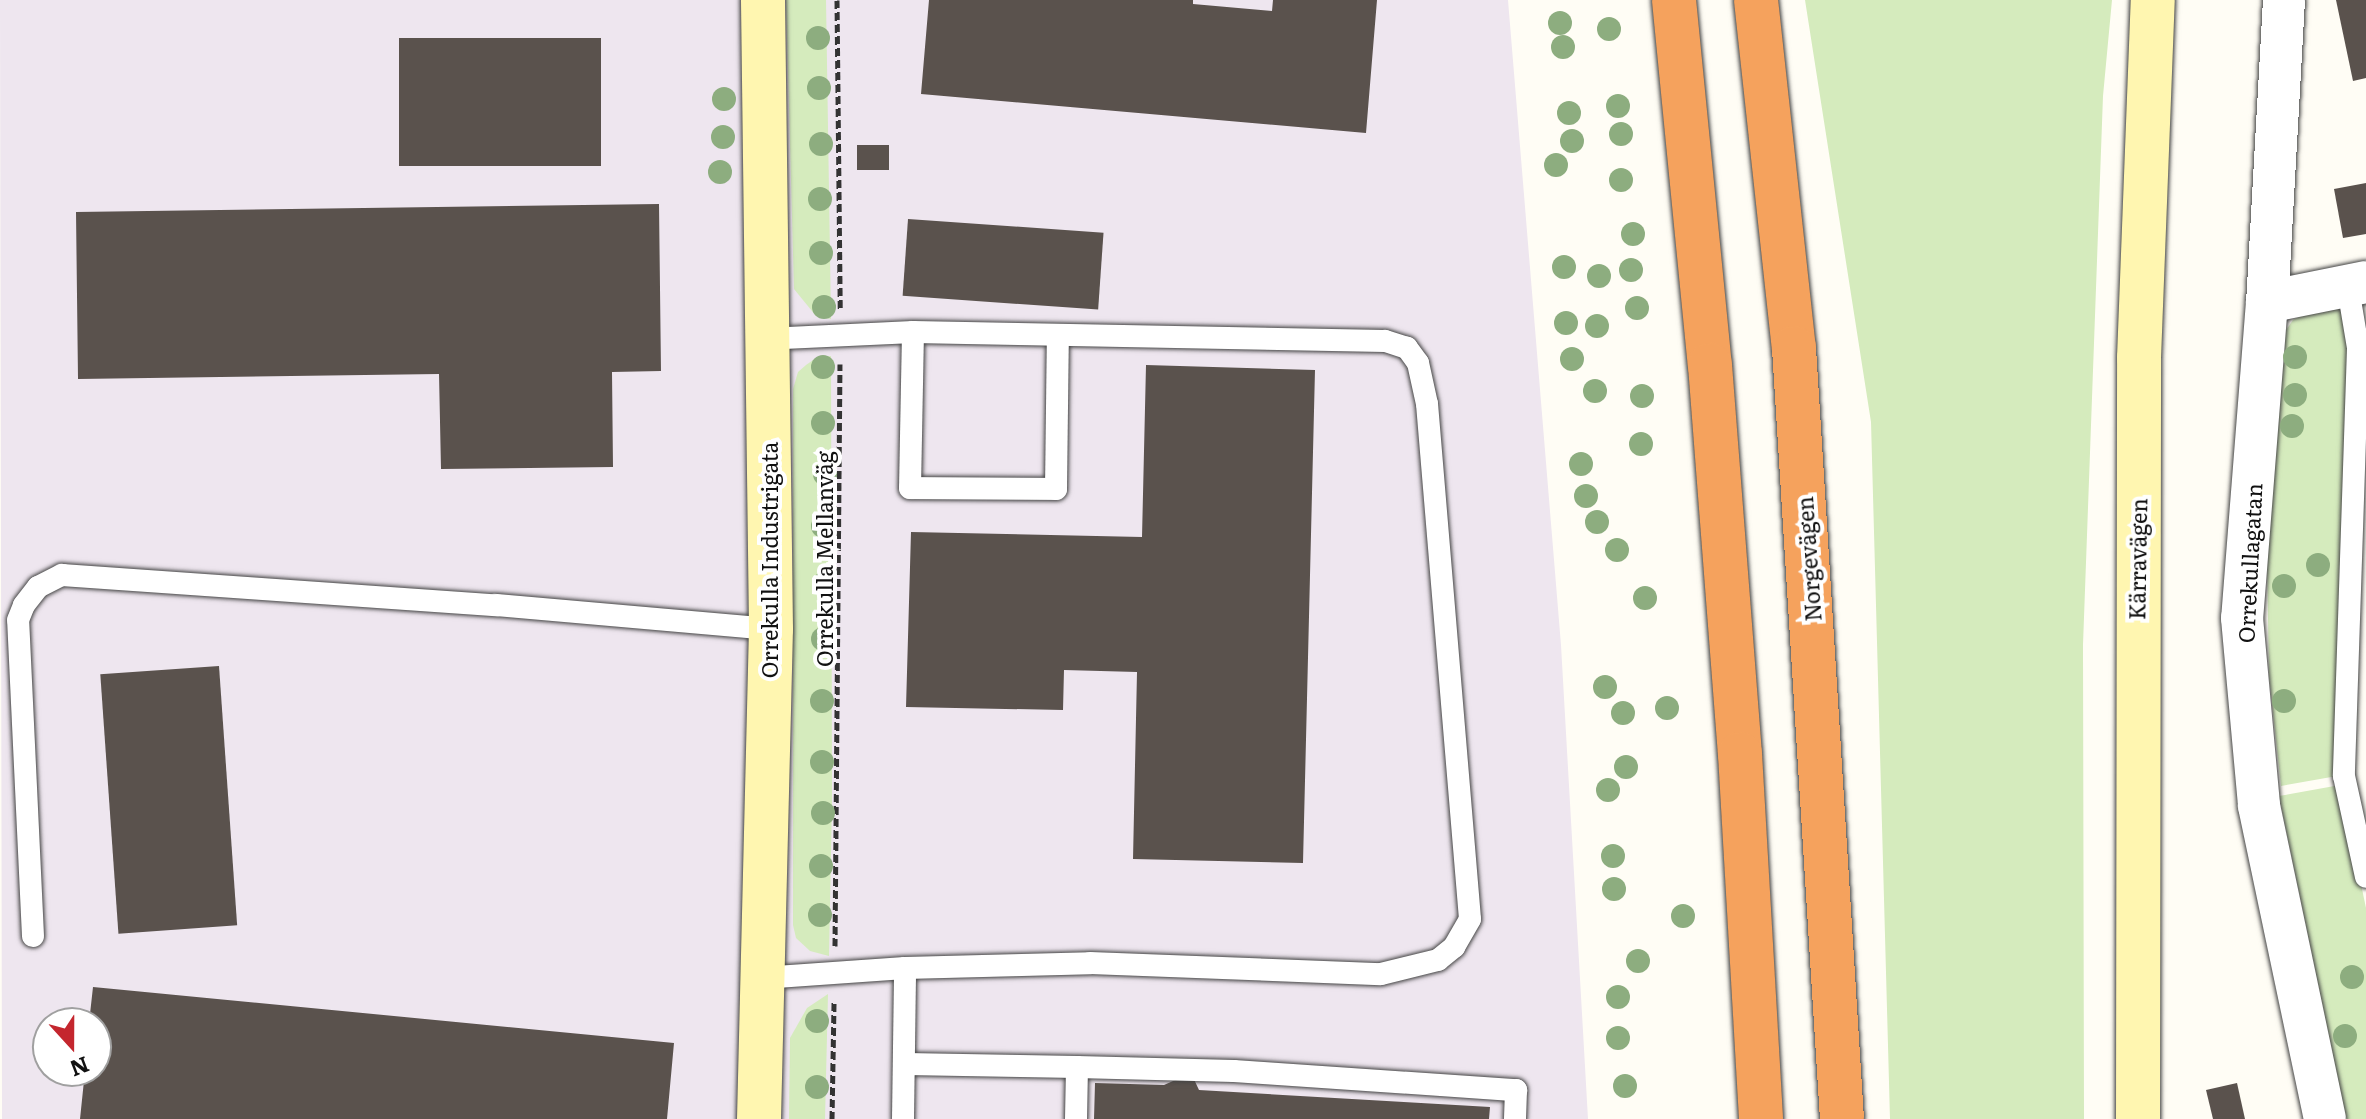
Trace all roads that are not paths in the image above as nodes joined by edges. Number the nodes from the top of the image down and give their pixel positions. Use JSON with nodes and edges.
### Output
{"nodes":[{"id":1,"x":763,"y":0,"type":"edge"},
{"id":2,"x":1674,"y":0,"type":"edge"},
{"id":3,"x":1756,"y":0,"type":"edge"},
{"id":4,"x":2153,"y":0,"type":"edge"},
{"id":5,"x":2284,"y":0,"type":"edge"},
{"id":6,"x":2357,"y":285,"type":"edge"},
{"id":7,"x":2267,"y":302,"type":"junction"},
{"id":8,"x":913,"y":332,"type":"junction"},
{"id":9,"x":1058,"y":335,"type":"junction"},
{"id":10,"x":767,"y":339,"type":"junction"},
{"id":11,"x":771,"y":629,"type":"junction"},
{"id":12,"x":2366,"y":877,"type":"edge"},
{"id":13,"x":33,"y":936,"type":"dead end"},
{"id":14,"x":905,"y":968,"type":"junction"},
{"id":15,"x":762,"y":978,"type":"junction"},
{"id":16,"x":906,"y":1064,"type":"junction"},
{"id":17,"x":1077,"y":1067,"type":"junction"},
{"id":18,"x":759,"y":1119,"type":"edge"},
{"id":19,"x":903,"y":1119,"type":"edge"},
{"id":20,"x":1076,"y":1119,"type":"edge"},
{"id":21,"x":1515,"y":1119,"type":"edge"},
{"id":22,"x":1761,"y":1119,"type":"edge"},
{"id":23,"x":1842,"y":1119,"type":"edge"},
{"id":24,"x":2138,"y":1119,"type":"edge"},
{"id":25,"x":2325,"y":1119,"type":"edge"}],
"edges":[{"from":1,"to":10,"type":"street","name":"Orrekulla Industrigata"},
{"from":2,"to":22,"type":"highway"},
{"from":3,"to":23,"type":"highway","name":"Norgevägen"},
{"from":4,"to":24,"type":"street","name":"Kärravägen"},
{"from":5,"to":7,"type":"street","name":"Orrekullagatan"},
{"from":6,"to":7,"type":"street"},
{"from":6,"to":12,"type":"lane"},
{"from":7,"to":25,"type":"street","name":"Orrekullagatan"},
{"from":8,"to":9,"type":"lane"},
{"from":8,"to":9,"type":"lane"},
{"from":8,"to":10,"type":"lane"},
{"from":9,"to":14,"type":"lane"},
{"from":10,"to":11,"type":"street","name":"Orrekulla Industrigata"},
{"from":11,"to":13,"type":"lane"},
{"from":11,"to":15,"type":"street","name":"Orrekulla Industrigata"},
{"from":14,"to":15,"type":"lane"},
{"from":14,"to":16,"type":"lane"},
{"from":15,"to":18,"type":"street","name":"Orrekulla Industrigata"},
{"from":16,"to":17,"type":"lane"},
{"from":16,"to":19,"type":"lane"},
{"from":17,"to":20,"type":"lane"},
{"from":17,"to":21,"type":"lane"}]}
